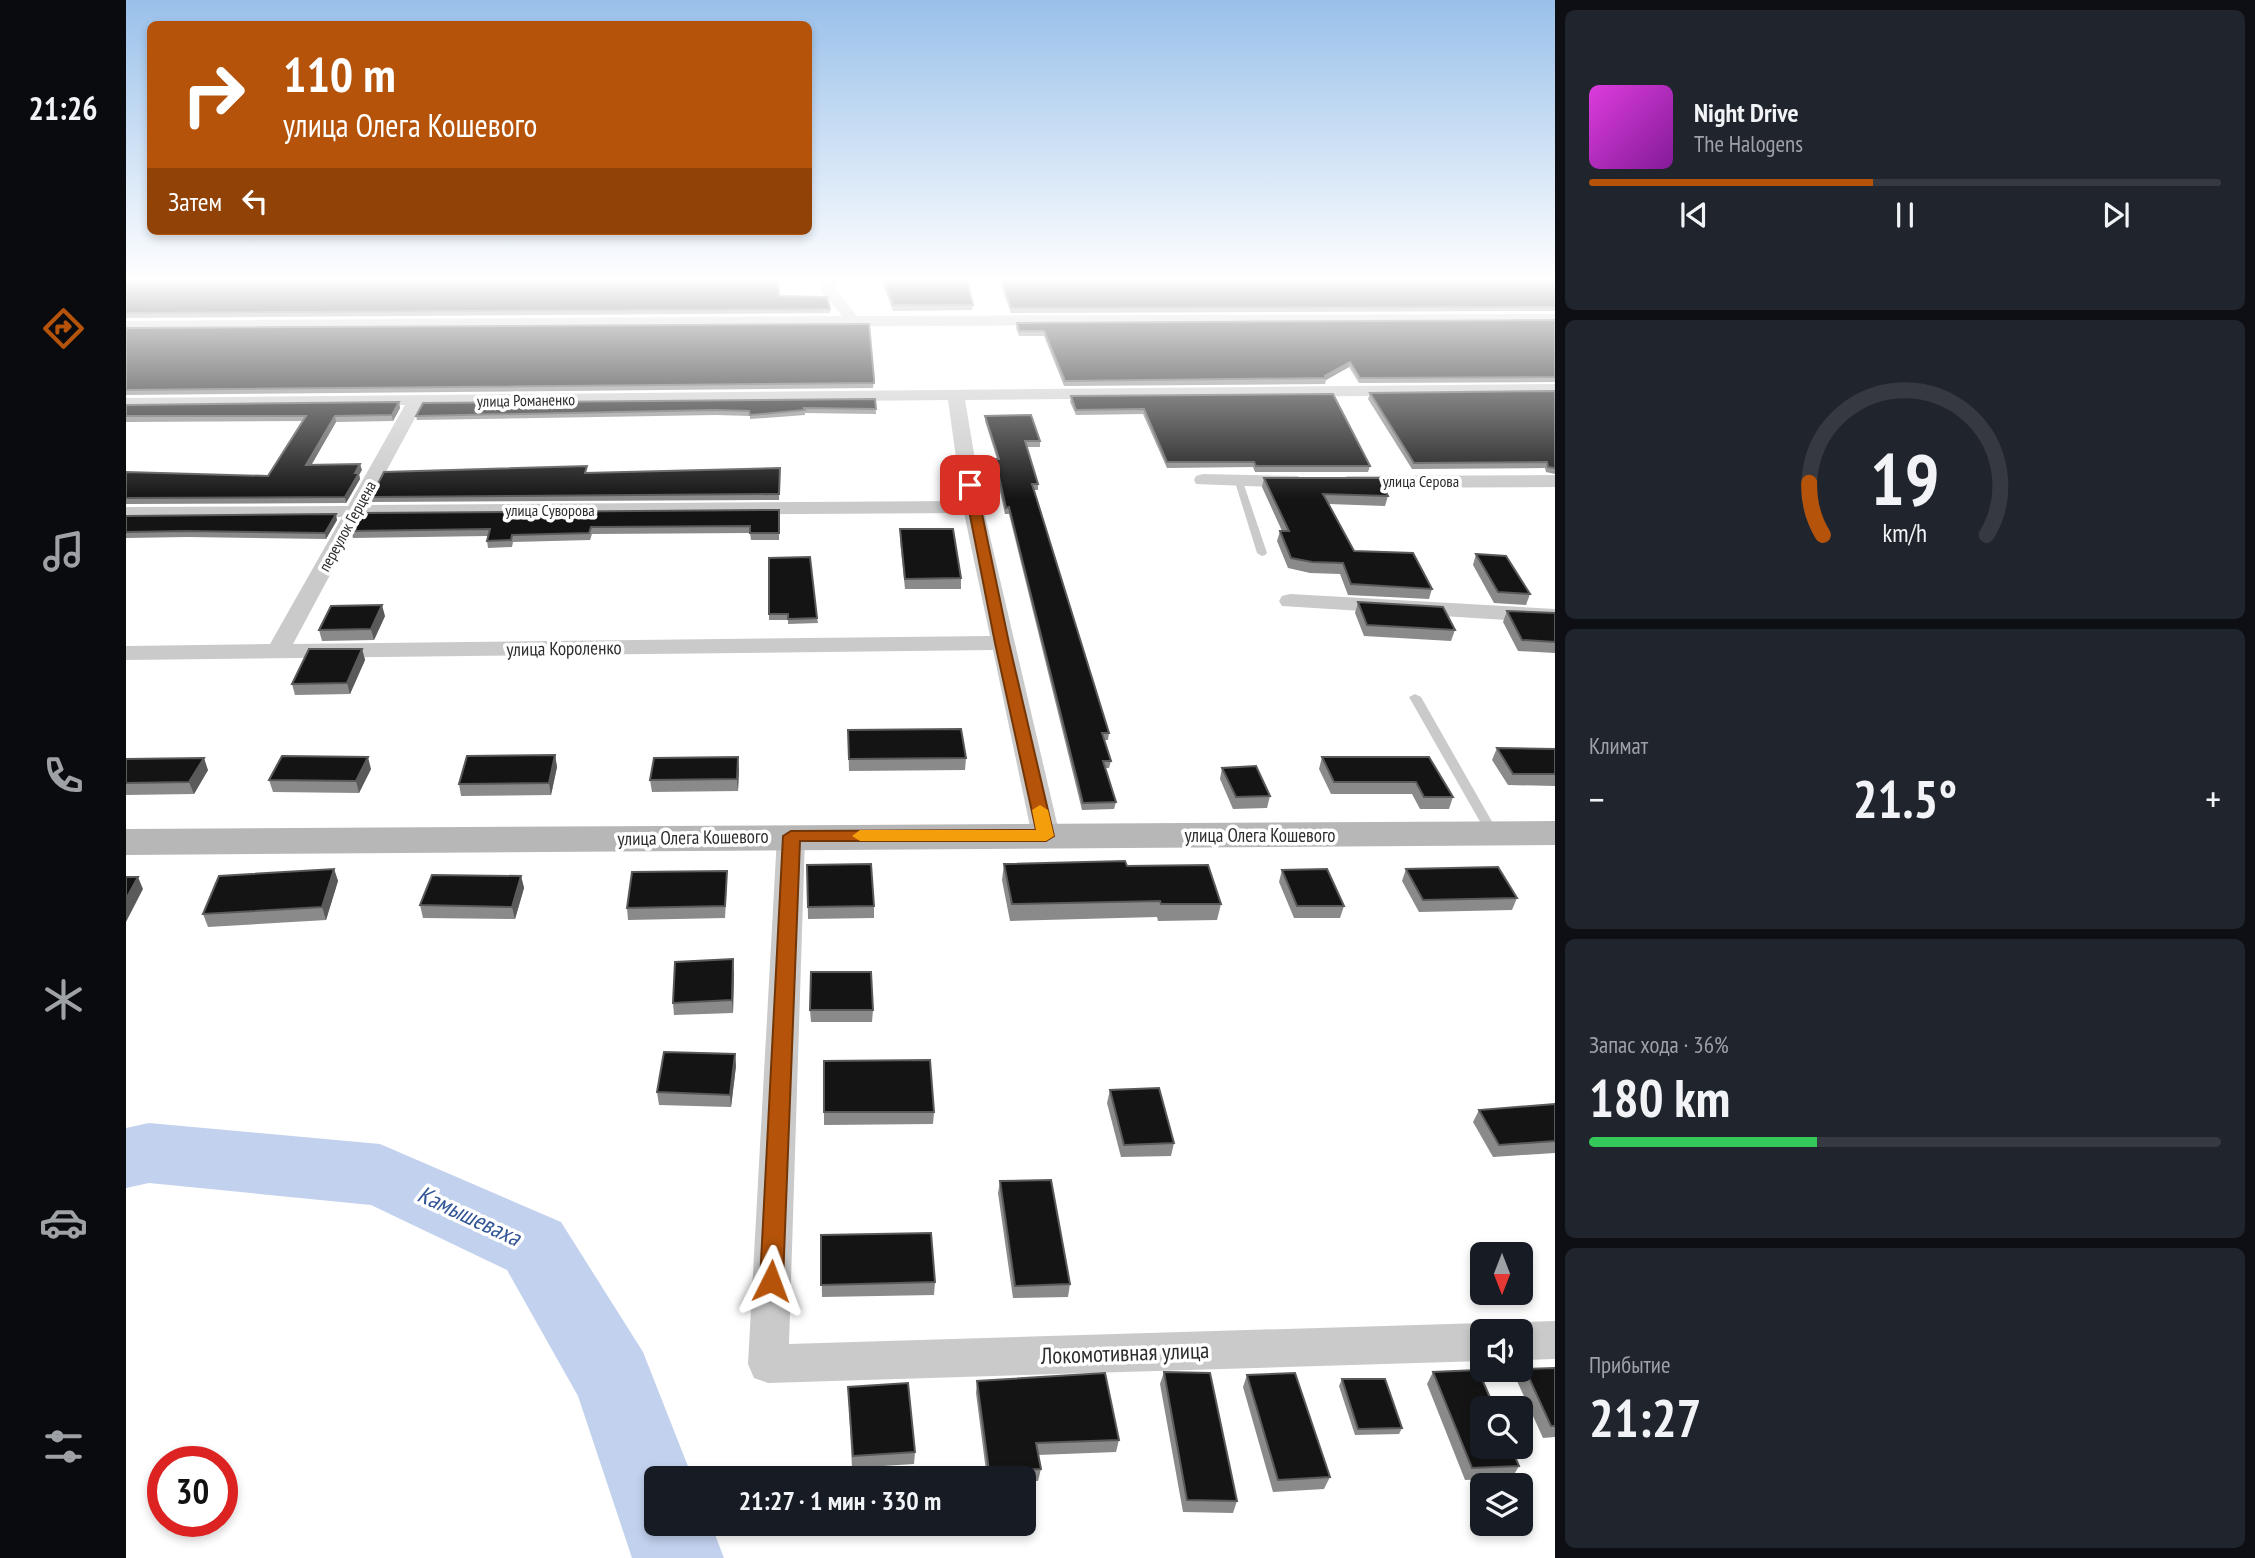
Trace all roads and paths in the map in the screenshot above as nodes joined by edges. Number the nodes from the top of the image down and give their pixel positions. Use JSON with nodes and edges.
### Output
{"nodes":[{"id":1,"x":1555,"y":389,"type":"edge"},
{"id":2,"x":956,"y":395,"type":"junction"},
{"id":3,"x":415,"y":402,"type":"junction"},
{"id":4,"x":126,"y":403,"type":"edge"},
{"id":5,"x":1203,"y":480,"type":"dead end"},
{"id":6,"x":1555,"y":481,"type":"edge"},
{"id":7,"x":1239,"y":482,"type":"junction"},
{"id":8,"x":973,"y":507,"type":"junction"},
{"id":9,"x":355,"y":512,"type":"junction"},
{"id":10,"x":126,"y":513,"type":"edge"},
{"id":11,"x":1262,"y":553,"type":"dead end"},
{"id":12,"x":1290,"y":601,"type":"dead end"},
{"id":13,"x":1555,"y":616,"type":"edge"},
{"id":14,"x":1002,"y":643,"type":"junction"},
{"id":15,"x":278,"y":651,"type":"junction"},
{"id":16,"x":126,"y":653,"type":"edge"},
{"id":17,"x":1415,"y":697,"type":"dead end"},
{"id":18,"x":1555,"y":833,"type":"edge"},
{"id":19,"x":1493,"y":834,"type":"junction"},
{"id":20,"x":791,"y":836,"type":"junction"},
{"id":21,"x":1046,"y":836,"type":"junction"},
{"id":22,"x":126,"y":842,"type":"edge"},
{"id":23,"x":1555,"y":1340,"type":"edge"},
{"id":24,"x":1533,"y":1341,"type":"edge"},
{"id":25,"x":1470,"y":1342,"type":"edge"}],
"edges":[{"from":1,"to":2,"type":"street","name":"улица Романенко"},
{"from":2,"to":3,"type":"street","name":"улица Романенко"},
{"from":2,"to":8,"type":"street"},
{"from":3,"to":4,"type":"street","name":"улица Романенко"},
{"from":3,"to":9,"type":"street","name":"переулок Герцена"},
{"from":5,"to":7,"type":"street","name":"улица Серова"},
{"from":6,"to":7,"type":"street","name":"улица Серова"},
{"from":7,"to":11,"type":"lane"},
{"from":8,"to":9,"type":"street","name":"улица Суворова"},
{"from":8,"to":14,"type":"street"},
{"from":9,"to":10,"type":"street","name":"улица Суворова"},
{"from":9,"to":15,"type":"street","name":"переулок Герцена"},
{"from":12,"to":13,"type":"street"},
{"from":14,"to":15,"type":"street","name":"улица Короленко"},
{"from":14,"to":21,"type":"street"},
{"from":15,"to":16,"type":"street","name":"улица Короленко"},
{"from":17,"to":19,"type":"lane"},
{"from":18,"to":19,"type":"street","name":"улица Олега Кошевого"},
{"from":19,"to":21,"type":"street","name":"улица Олега Кошевого"},
{"from":20,"to":21,"type":"street","name":"улица Олега Кошевого"},
{"from":20,"to":22,"type":"street","name":"улица Олега Кошевого"},
{"from":20,"to":25,"type":"street","name":"Локомотивная улица"},
{"from":23,"to":24,"type":"street"}]}
